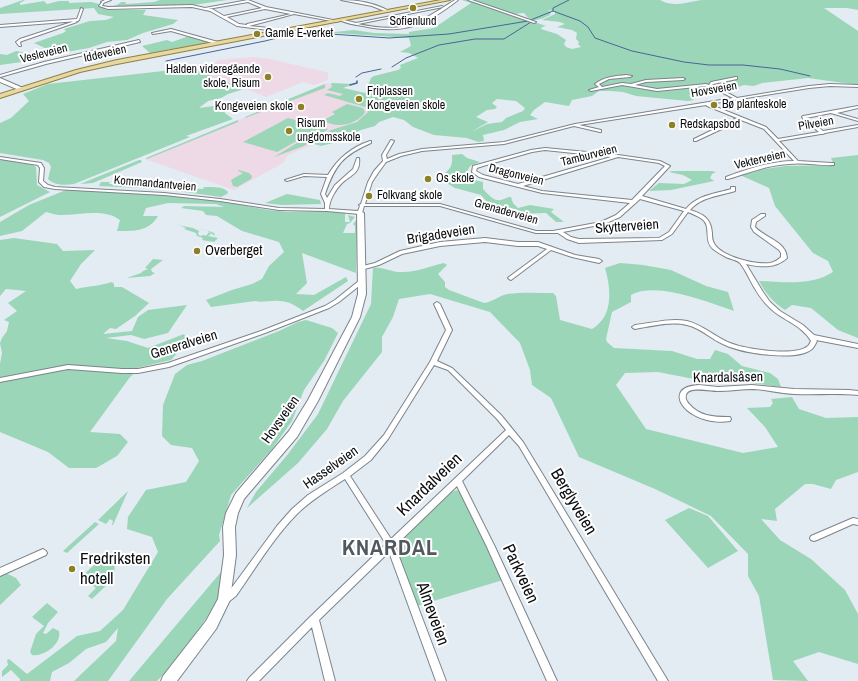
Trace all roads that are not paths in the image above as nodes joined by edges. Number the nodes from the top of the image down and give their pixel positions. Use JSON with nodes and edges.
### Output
{"nodes":[{"id":1,"x":109,"y":0,"type":"edge"},
{"id":2,"x":342,"y":0,"type":"edge"},
{"id":3,"x":448,"y":0,"type":"edge"},
{"id":4,"x":456,"y":0,"type":"edge"},
{"id":5,"x":470,"y":0,"type":"edge"},
{"id":6,"x":103,"y":2,"type":"joint"},
{"id":7,"x":445,"y":7,"type":"junction"},
{"id":8,"x":206,"y":8,"type":"junction"},
{"id":9,"x":265,"y":8,"type":"junction"},
{"id":10,"x":82,"y":9,"type":"dead end"},
{"id":11,"x":388,"y":11,"type":"junction"},
{"id":12,"x":297,"y":13,"type":"junction"},
{"id":13,"x":225,"y":17,"type":"junction"},
{"id":14,"x":53,"y":18,"type":"dead end"},
{"id":15,"x":24,"y":20,"type":"dead end"},
{"id":16,"x":78,"y":20,"type":"junction"},
{"id":17,"x":339,"y":20,"type":"junction"},
{"id":18,"x":51,"y":22,"type":"junction"},
{"id":19,"x":535,"y":22,"type":"dead end"},
{"id":20,"x":22,"y":24,"type":"junction"},
{"id":21,"x":355,"y":24,"type":"junction"},
{"id":22,"x":0,"y":26,"type":"edge"},
{"id":23,"x":244,"y":26,"type":"junction"},
{"id":24,"x":273,"y":31,"type":"junction"},
{"id":25,"x":154,"y":32,"type":"dead end"},
{"id":26,"x":139,"y":41,"type":"dead end"},
{"id":27,"x":217,"y":43,"type":"junction"},
{"id":28,"x":20,"y":45,"type":"dead end"},
{"id":29,"x":0,"y":76,"type":"edge"},
{"id":30,"x":630,"y":76,"type":"dead end"},
{"id":31,"x":736,"y":78,"type":"dead end"},
{"id":32,"x":683,"y":79,"type":"dead end"},
{"id":33,"x":0,"y":80,"type":"edge"},
{"id":34,"x":632,"y":85,"type":"junction"},
{"id":35,"x":710,"y":85,"type":"junction"},
{"id":36,"x":858,"y":86,"type":"edge"},
{"id":37,"x":601,"y":88,"type":"junction"},
{"id":38,"x":21,"y":89,"type":"junction"},
{"id":39,"x":591,"y":90,"type":"dead end"},
{"id":40,"x":0,"y":96,"type":"edge"},
{"id":41,"x":737,"y":99,"type":"junction"},
{"id":42,"x":707,"y":105,"type":"junction"},
{"id":43,"x":858,"y":107,"type":"edge"},
{"id":44,"x":831,"y":112,"type":"junction"},
{"id":45,"x":741,"y":118,"type":"junction"},
{"id":46,"x":858,"y":120,"type":"edge"},
{"id":47,"x":575,"y":125,"type":"junction"},
{"id":48,"x":858,"y":126,"type":"edge"},
{"id":49,"x":600,"y":131,"type":"dead end"},
{"id":50,"x":823,"y":133,"type":"junction"},
{"id":51,"x":695,"y":140,"type":"dead end"},
{"id":52,"x":778,"y":140,"type":"junction"},
{"id":53,"x":392,"y":141,"type":"dead end"},
{"id":54,"x":370,"y":142,"type":"dead end"},
{"id":55,"x":618,"y":156,"type":"junction"},
{"id":56,"x":0,"y":158,"type":"edge"},
{"id":57,"x":358,"y":159,"type":"dead end"},
{"id":58,"x":385,"y":162,"type":"junction"},
{"id":59,"x":797,"y":162,"type":"junction"},
{"id":60,"x":667,"y":164,"type":"joint"},
{"id":61,"x":832,"y":164,"type":"dead end"},
{"id":62,"x":330,"y":176,"type":"junction"},
{"id":63,"x":728,"y":178,"type":"dead end"},
{"id":64,"x":287,"y":180,"type":"dead end"},
{"id":65,"x":518,"y":186,"type":"junction"},
{"id":66,"x":733,"y":188,"type":"dead end"},
{"id":67,"x":639,"y":197,"type":"junction"},
{"id":68,"x":634,"y":202,"type":"junction"},
{"id":69,"x":327,"y":203,"type":"junction"},
{"id":70,"x":360,"y":209,"type":"junction"},
{"id":71,"x":327,"y":210,"type":"junction"},
{"id":72,"x":687,"y":211,"type":"junction"},
{"id":73,"x":763,"y":215,"type":"dead end"},
{"id":74,"x":559,"y":231,"type":"junction"},
{"id":75,"x":551,"y":248,"type":"junction"},
{"id":76,"x":599,"y":261,"type":"dead end"},
{"id":77,"x":742,"y":262,"type":"junction"},
{"id":78,"x":361,"y":268,"type":"junction"},
{"id":79,"x":511,"y":278,"type":"dead end"},
{"id":80,"x":362,"y":281,"type":"junction"},
{"id":81,"x":437,"y":304,"type":"dead end"},
{"id":82,"x":635,"y":327,"type":"dead end"},
{"id":83,"x":812,"y":337,"type":"junction"},
{"id":84,"x":858,"y":346,"type":"edge"},
{"id":85,"x":433,"y":362,"type":"junction"},
{"id":86,"x":0,"y":380,"type":"edge"},
{"id":87,"x":858,"y":394,"type":"edge"},
{"id":88,"x":728,"y":419,"type":"dead end"},
{"id":89,"x":510,"y":430,"type":"junction"},
{"id":90,"x":346,"y":475,"type":"junction"},
{"id":91,"x":458,"y":480,"type":"junction"},
{"id":92,"x":858,"y":522,"type":"edge"},
{"id":93,"x":814,"y":538,"type":"dead end"},
{"id":94,"x":390,"y":544,"type":"junction"},
{"id":95,"x":43,"y":553,"type":"dead end"},
{"id":96,"x":0,"y":572,"type":"edge"},
{"id":97,"x":224,"y":600,"type":"junction"},
{"id":98,"x":314,"y":619,"type":"junction"},
{"id":99,"x":168,"y":681,"type":"edge"},
{"id":100,"x":252,"y":681,"type":"edge"},
{"id":101,"x":330,"y":681,"type":"edge"},
{"id":102,"x":441,"y":681,"type":"edge"},
{"id":103,"x":552,"y":681,"type":"edge"},
{"id":104,"x":663,"y":681,"type":"edge"}],
"edges":[{"from":1,"to":6,"type":"street"},
{"from":2,"to":11,"type":"street","name":"Iddeveien"},
{"from":3,"to":11,"type":"main road","name":"Iddeveien"},
{"from":4,"to":7,"type":"street"},
{"from":5,"to":19,"type":"street"},
{"from":6,"to":8,"type":"street"},
{"from":7,"to":21,"type":"street"},
{"from":7,"to":21,"type":"street"},
{"from":8,"to":9,"type":"street"},
{"from":8,"to":13,"type":"street"},
{"from":9,"to":12,"type":"street"},
{"from":9,"to":13,"type":"street"},
{"from":10,"to":16,"type":"street"},
{"from":11,"to":17,"type":"main road","name":"Iddeveien"},
{"from":12,"to":17,"type":"street"},
{"from":12,"to":23,"type":"street"},
{"from":13,"to":23,"type":"street"},
{"from":14,"to":18,"type":"street"},
{"from":15,"to":20,"type":"street"},
{"from":16,"to":18,"type":"street"},
{"from":16,"to":28,"type":"street"},
{"from":17,"to":21,"type":"street"},
{"from":17,"to":24,"type":"main road","name":"Iddeveien"},
{"from":18,"to":20,"type":"street"},
{"from":20,"to":22,"type":"street"},
{"from":23,"to":24,"type":"street"},
{"from":24,"to":27,"type":"main road","name":"Iddeveien"},
{"from":25,"to":27,"type":"street","name":"Iddeveien"},
{"from":26,"to":29,"type":"street","name":"Vesleveien"},
{"from":27,"to":38,"type":"main road","name":"Iddeveien"},
{"from":30,"to":37,"type":"street"},
{"from":31,"to":35,"type":"street"},
{"from":32,"to":34,"type":"street"},
{"from":33,"to":38,"type":"street"},
{"from":34,"to":35,"type":"street"},
{"from":34,"to":37,"type":"street"},
{"from":35,"to":41,"type":"street"},
{"from":36,"to":41,"type":"street","name":"Hovsveien"},
{"from":37,"to":39,"type":"street"},
{"from":38,"to":40,"type":"main road","name":"Iddeveien"},
{"from":41,"to":42,"type":"street","name":"Hovsveien"},
{"from":42,"to":45,"type":"street","name":"Vekterveien"},
{"from":42,"to":47,"type":"street","name":"Hovsveien"},
{"from":43,"to":44,"type":"street"},
{"from":44,"to":46,"type":"street"},
{"from":44,"to":50,"type":"street"},
{"from":45,"to":51,"type":"street"},
{"from":45,"to":52,"type":"street","name":"Vekterveien"},
{"from":47,"to":49,"type":"street","name":"Hovsveien"},
{"from":47,"to":58,"type":"street","name":"Hovsveien"},
{"from":48,"to":50,"type":"street","name":"Pilveien"},
{"from":50,"to":52,"type":"street","name":"Pilveien"},
{"from":52,"to":59,"type":"street","name":"Vekterveien"},
{"from":53,"to":58,"type":"street","name":"Hovsveien"},
{"from":54,"to":62,"type":"street"},
{"from":55,"to":60,"type":"street","name":"Tamburveien"},
{"from":55,"to":65,"type":"street","name":"Tamburveien"},
{"from":55,"to":65,"type":"street","name":"Dragonveien"},
{"from":56,"to":71,"type":"street","name":"Kommandantveien"},
{"from":57,"to":69,"type":"street"},
{"from":58,"to":70,"type":"street","name":"Hovsveien"},
{"from":59,"to":61,"type":"street","name":"Vekterveien"},
{"from":59,"to":63,"type":"street","name":"Vekterveien"},
{"from":60,"to":67,"type":"street","name":"Grenaderveien"},
{"from":62,"to":64,"type":"street"},
{"from":62,"to":69,"type":"street"},
{"from":65,"to":68,"type":"street","name":"Dragonveien"},
{"from":66,"to":72,"type":"street","name":"Skytterveien"},
{"from":67,"to":68,"type":"street","name":"Grenaderveien"},
{"from":67,"to":72,"type":"street"},
{"from":68,"to":74,"type":"street","name":"Grenaderveien"},
{"from":69,"to":71,"type":"street"},
{"from":70,"to":71,"type":"street","name":"Kommandantveien"},
{"from":70,"to":74,"type":"street","name":"Grenaderveien"},
{"from":70,"to":78,"type":"street","name":"Hovsveien"},
{"from":72,"to":74,"type":"street","name":"Skytterveien"},
{"from":72,"to":77,"type":"street"},
{"from":73,"to":77,"type":"street"},
{"from":75,"to":76,"type":"street","name":"Brigadeveien"},
{"from":75,"to":78,"type":"street","name":"Brigadeveien"},
{"from":75,"to":79,"type":"street"},
{"from":77,"to":83,"type":"street"},
{"from":78,"to":80,"type":"street","name":"Hovsveien"},
{"from":80,"to":86,"type":"street","name":"Generalveien"},
{"from":80,"to":97,"type":"street","name":"Hovsveien"},
{"from":81,"to":85,"type":"street","name":"Hasselveien"},
{"from":82,"to":83,"type":"street","name":"Knardalsåsen"},
{"from":83,"to":84,"type":"street"},
{"from":85,"to":89,"type":"street","name":"Berglyveien"},
{"from":85,"to":90,"type":"street","name":"Hasselveien"},
{"from":87,"to":88,"type":"street","name":"Knardalsåsen"},
{"from":89,"to":91,"type":"street","name":"Knardalveien"},
{"from":89,"to":104,"type":"street","name":"Berglyveien"},
{"from":90,"to":94,"type":"street","name":"Almeveien"},
{"from":90,"to":97,"type":"street","name":"Hasselveien"},
{"from":91,"to":94,"type":"street","name":"Knardalveien"},
{"from":91,"to":103,"type":"street","name":"Parkveien"},
{"from":92,"to":93,"type":"street"},
{"from":94,"to":98,"type":"street","name":"Knardalveien"},
{"from":94,"to":102,"type":"street","name":"Almeveien"},
{"from":95,"to":96,"type":"street"},
{"from":97,"to":99,"type":"street","name":"Hovsveien"},
{"from":98,"to":100,"type":"street","name":"Knardalveien"},
{"from":98,"to":101,"type":"street"}]}
